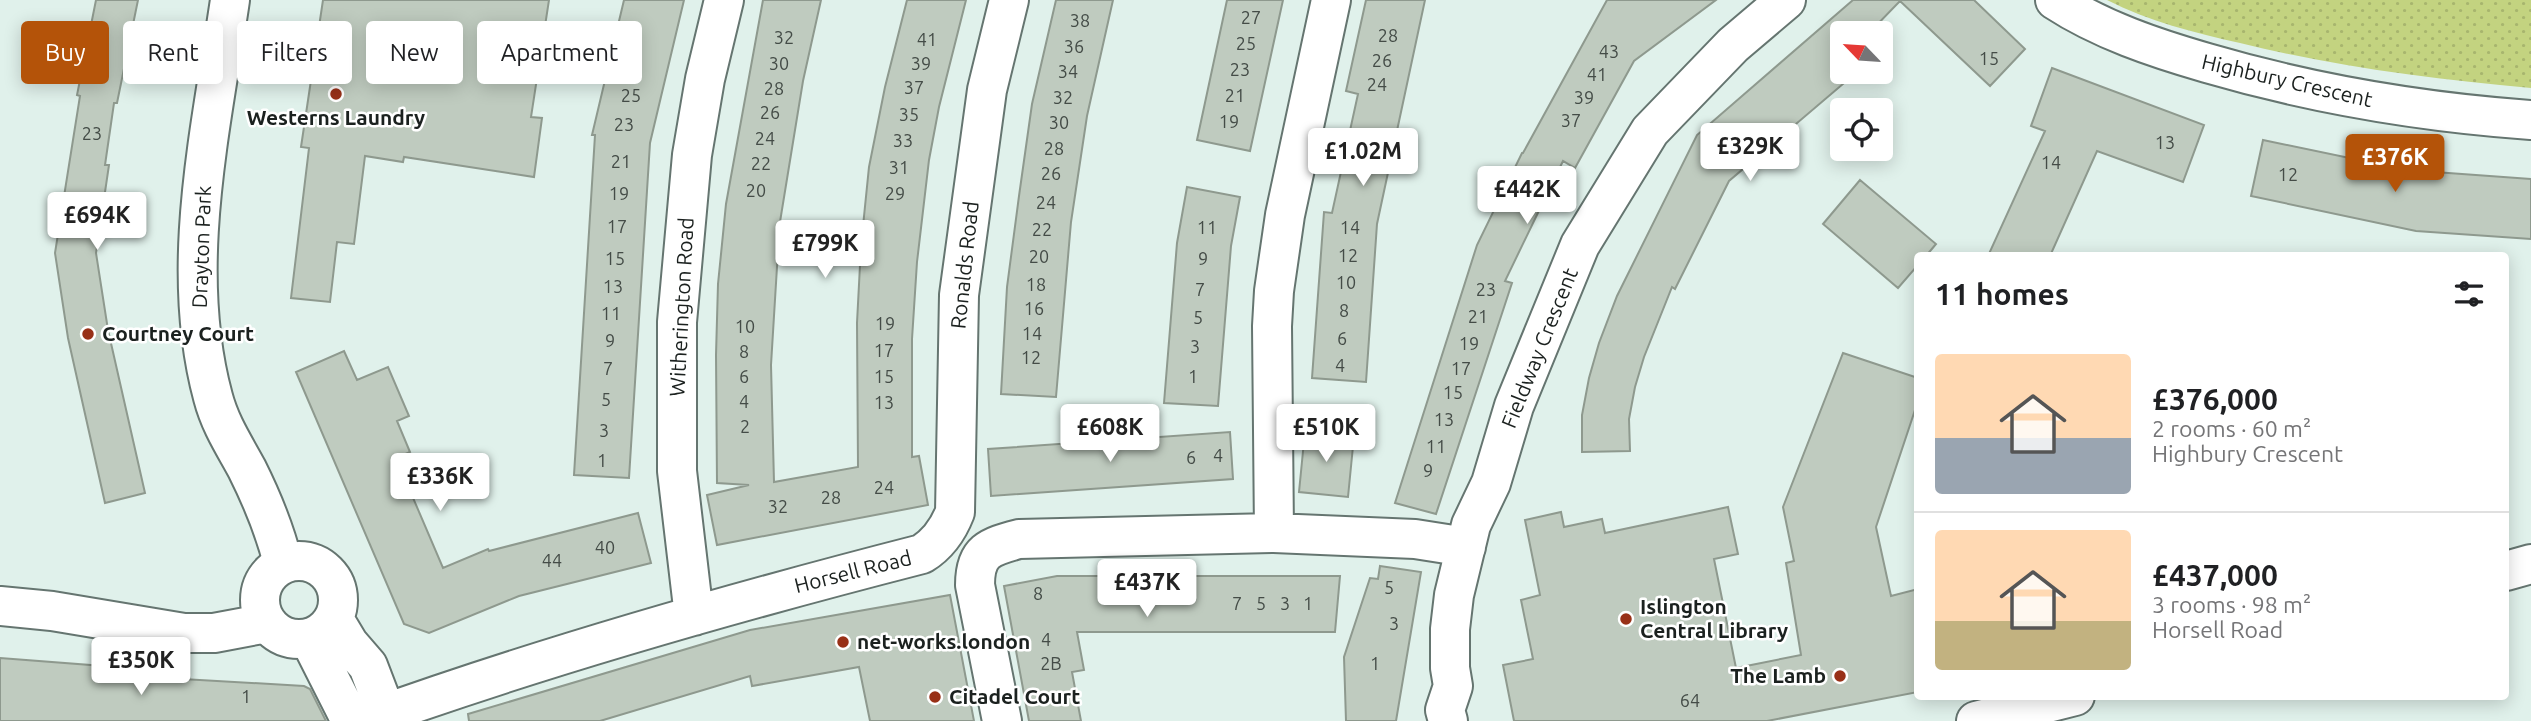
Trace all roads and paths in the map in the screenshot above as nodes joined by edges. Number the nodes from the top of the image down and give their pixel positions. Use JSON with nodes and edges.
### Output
{"nodes":[{"id":1,"x":230,"y":0,"type":"edge"},
{"id":2,"x":724,"y":0,"type":"edge"},
{"id":3,"x":1009,"y":0,"type":"edge"},
{"id":4,"x":1331,"y":0,"type":"edge"},
{"id":5,"x":1786,"y":0,"type":"edge"},
{"id":6,"x":2055,"y":0,"type":"edge"},
{"id":7,"x":2531,"y":120,"type":"edge"},
{"id":8,"x":946,"y":531,"type":"junction"},
{"id":9,"x":1274,"y":533,"type":"junction"},
{"id":10,"x":1466,"y":547,"type":"junction"},
{"id":11,"x":982,"y":554,"type":"junction"},
{"id":12,"x":283,"y":564,"type":"junction"},
{"id":13,"x":2531,"y":564,"type":"edge"},
{"id":14,"x":2509,"y":570,"type":"edge"},
{"id":15,"x":0,"y":606,"type":"edge"},
{"id":16,"x":694,"y":616,"type":"junction"},
{"id":17,"x":267,"y":623,"type":"junction"},
{"id":18,"x":322,"y":628,"type":"junction"},
{"id":19,"x":2059,"y":700,"type":"edge"},
{"id":20,"x":1450,"y":703,"type":"edge"},
{"id":21,"x":372,"y":719,"type":"edge"},
{"id":22,"x":1002,"y":721,"type":"edge"},
{"id":23,"x":1976,"y":721,"type":"edge"}],
"edges":[{"from":1,"to":12,"type":"main road","name":"Drayton Park"},
{"from":2,"to":16,"type":"main road","name":"Witherington Road"},
{"from":3,"to":8,"type":"main road","name":"Ronalds Road"},
{"from":4,"to":9,"type":"main road"},
{"from":5,"to":10,"type":"main road","name":"Fieldway Crescent"},
{"from":6,"to":7,"type":"main road","name":"Highbury Crescent"},
{"from":8,"to":11,"type":"main road"},
{"from":8,"to":16,"type":"main road","name":"Horsell Road"},
{"from":9,"to":10,"type":"main road"},
{"from":9,"to":11,"type":"main road"},
{"from":10,"to":20,"type":"main road","name":"Fieldway Crescent"},
{"from":11,"to":22,"type":"main road"},
{"from":12,"to":17,"type":"main road"},
{"from":12,"to":18,"type":"main road"},
{"from":13,"to":14,"type":"main road"},
{"from":15,"to":17,"type":"main road"},
{"from":16,"to":21,"type":"main road","name":"Horsell Road"},
{"from":17,"to":18,"type":"main road"},
{"from":18,"to":21,"type":"main road"},
{"from":19,"to":23,"type":"main road"}]}
